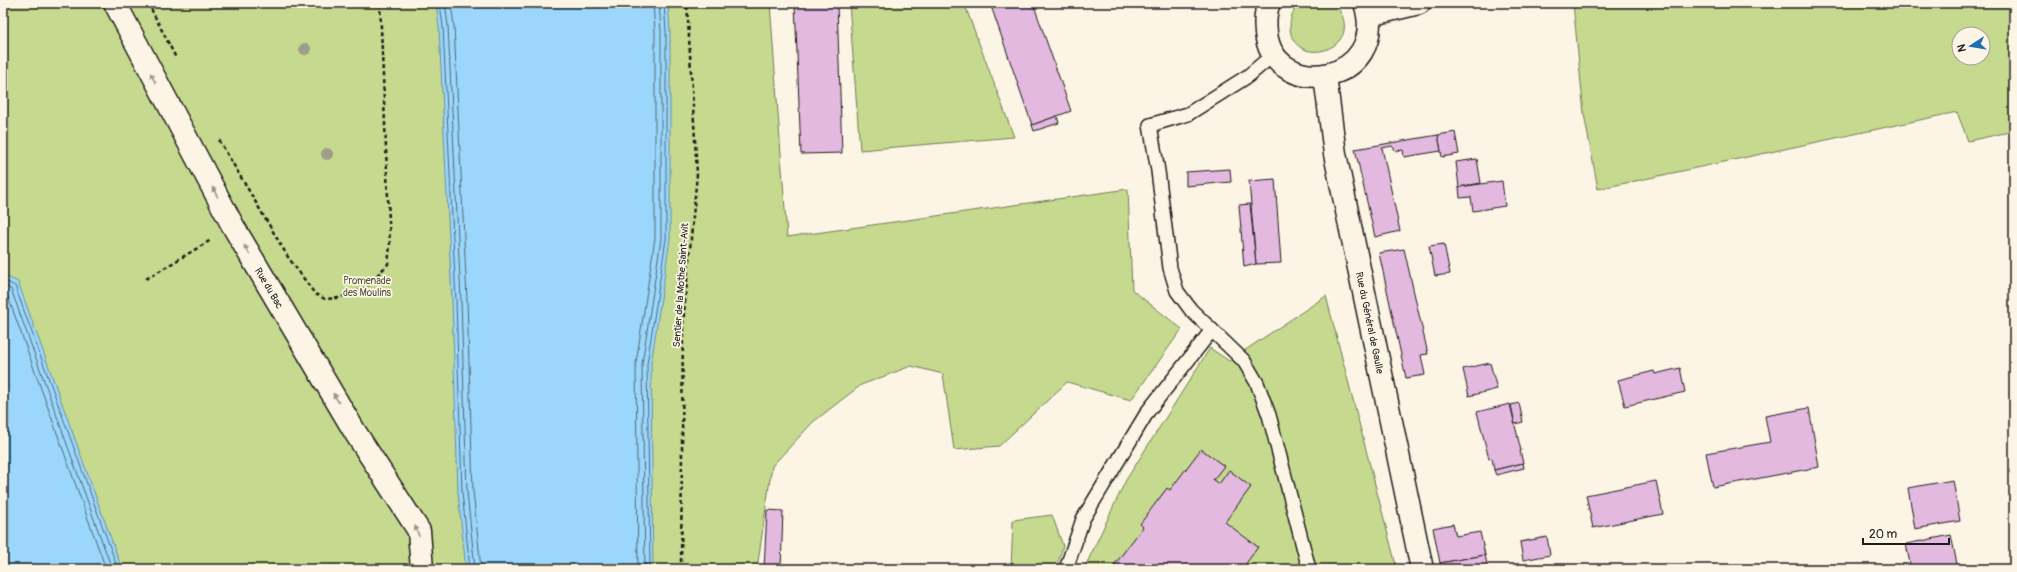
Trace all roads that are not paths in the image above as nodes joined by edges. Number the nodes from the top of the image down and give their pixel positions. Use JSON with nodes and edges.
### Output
{"nodes":[{"id":1,"x":115,"y":3,"type":"edge"},
{"id":2,"x":1269,"y":3,"type":"edge"},
{"id":3,"x":1418,"y":3,"type":"edge"},
{"id":4,"x":1367,"y":9,"type":"edge"},
{"id":5,"x":1274,"y":54,"type":"junction"},
{"id":6,"x":1325,"y":76,"type":"junction"},
{"id":7,"x":1212,"y":330,"type":"junction"},
{"id":8,"x":422,"y":569,"type":"edge"},
{"id":9,"x":1066,"y":569,"type":"edge"},
{"id":10,"x":1309,"y":569,"type":"edge"},
{"id":11,"x":1422,"y":569,"type":"edge"}],
"edges":[{"from":8,"to":1,"type":"main road","name":"Rue du Bac","one_way":true},
{"from":2,"to":5,"type":"main road"},
{"from":3,"to":4,"type":"main road"},
{"from":4,"to":6,"type":"main road"},
{"from":5,"to":6,"type":"main road"},
{"from":5,"to":7,"type":"lane"},
{"from":6,"to":11,"type":"main road","name":"Rue du Général de Gaulle"},
{"from":7,"to":9,"type":"lane"},
{"from":7,"to":10,"type":"lane"}]}
